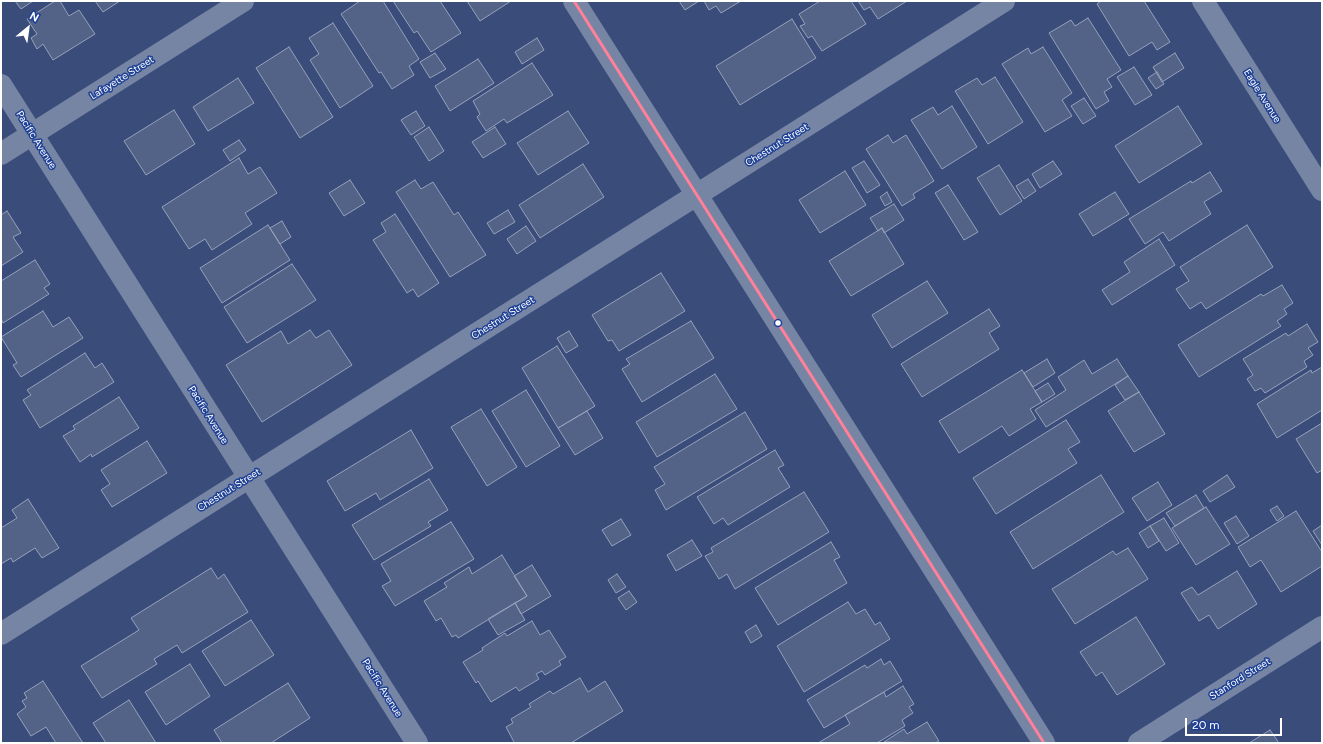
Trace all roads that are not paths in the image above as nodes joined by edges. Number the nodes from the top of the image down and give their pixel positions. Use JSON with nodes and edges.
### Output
{"nodes":[{"id":1,"x":243,"y":1,"type":"edge"},
{"id":2,"x":574,"y":1,"type":"edge"},
{"id":3,"x":1004,"y":1,"type":"edge"},
{"id":4,"x":1203,"y":1,"type":"edge"},
{"id":5,"x":1,"y":85,"type":"edge"},
{"id":6,"x":32,"y":134,"type":"junction"},
{"id":7,"x":1,"y":154,"type":"edge"},
{"id":8,"x":1315,"y":163,"type":"edge"},
{"id":9,"x":1322,"y":190,"type":"edge"},
{"id":10,"x":697,"y":195,"type":"junction"},
{"id":11,"x":248,"y":478,"type":"junction"},
{"id":12,"x":1322,"y":627,"type":"edge"},
{"id":13,"x":1,"y":634,"type":"edge"},
{"id":14,"x":417,"y":743,"type":"edge"},
{"id":15,"x":1044,"y":743,"type":"edge"},
{"id":16,"x":1138,"y":743,"type":"edge"}],
"edges":[{"from":1,"to":6,"type":"street","name":"Lafayette Street"},
{"from":2,"to":10,"type":"street"},
{"from":3,"to":10,"type":"street","name":"Chestnut Street"},
{"from":4,"to":8,"type":"street","name":"Eagle Avenue"},
{"from":5,"to":6,"type":"street","name":"Pacific Avenue"},
{"from":6,"to":7,"type":"street","name":"Lafayette Street"},
{"from":6,"to":11,"type":"street","name":"Pacific Avenue"},
{"from":8,"to":9,"type":"street","name":"Eagle Avenue"},
{"from":10,"to":11,"type":"street","name":"Chestnut Street"},
{"from":10,"to":15,"type":"street"},
{"from":11,"to":13,"type":"street","name":"Chestnut Street"},
{"from":11,"to":14,"type":"street","name":"Pacific Avenue"},
{"from":12,"to":16,"type":"street","name":"Stanford Street"}]}
